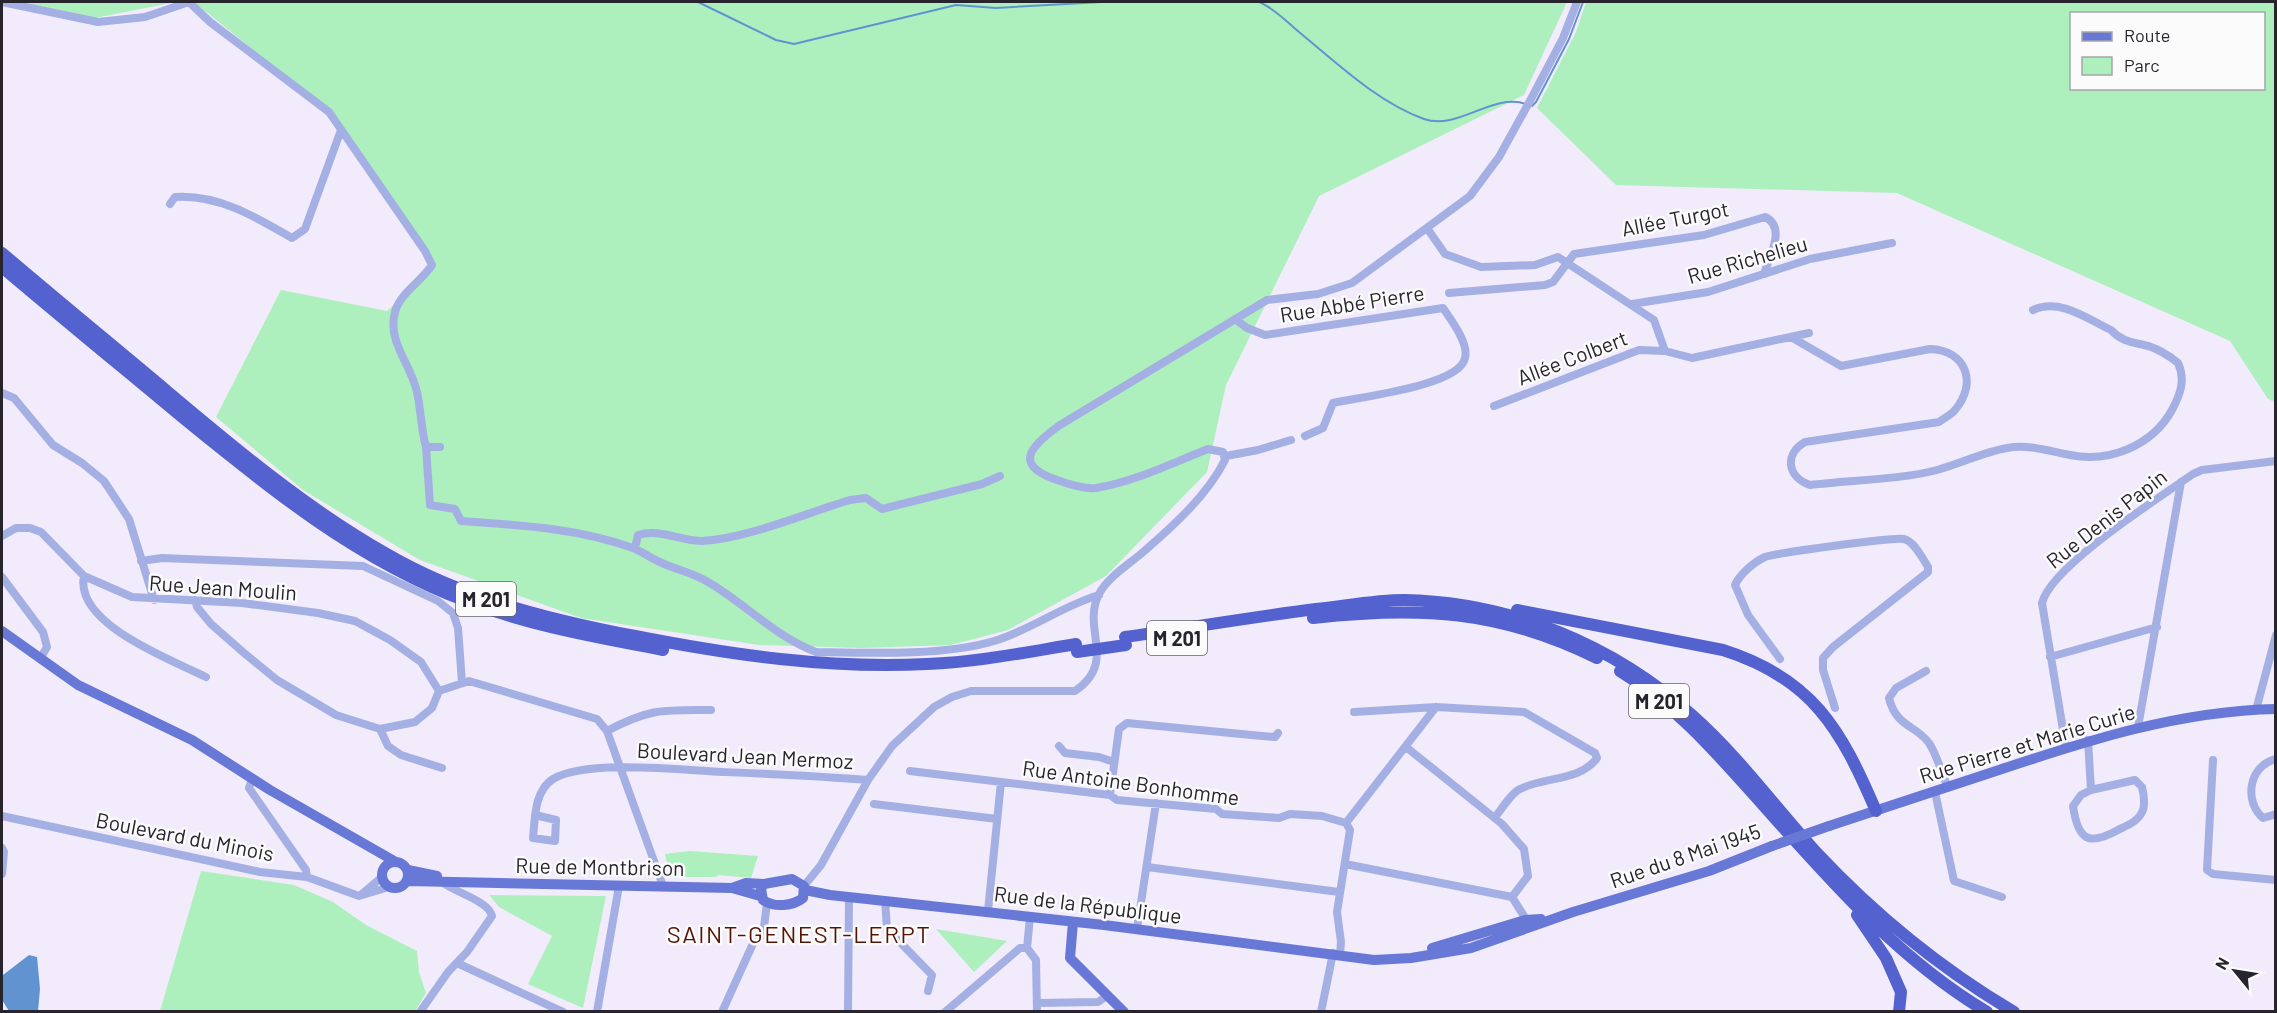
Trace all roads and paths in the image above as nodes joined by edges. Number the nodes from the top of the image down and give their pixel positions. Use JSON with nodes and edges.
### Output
{"nodes":[{"id":1,"x":2,"y":2,"type":"edge"},
{"id":2,"x":189,"y":2,"type":"edge"},
{"id":3,"x":1577,"y":2,"type":"edge"},
{"id":4,"x":341,"y":130,"type":"junction"},
{"id":5,"x":170,"y":204,"type":"dead end"},
{"id":6,"x":1428,"y":228,"type":"junction"},
{"id":7,"x":1892,"y":243,"type":"dead end"},
{"id":8,"x":2,"y":252,"type":"edge"},
{"id":9,"x":1567,"y":261,"type":"junction"},
{"id":10,"x":2,"y":267,"type":"edge"},
{"id":11,"x":1764,"y":274,"type":"junction"},
{"id":12,"x":1449,"y":293,"type":"dead end"},
{"id":13,"x":1632,"y":304,"type":"junction"},
{"id":14,"x":2033,"y":310,"type":"dead end"},
{"id":15,"x":1235,"y":319,"type":"junction"},
{"id":16,"x":1809,"y":333,"type":"dead end"},
{"id":17,"x":1791,"y":337,"type":"junction"},
{"id":18,"x":1665,"y":351,"type":"junction"},
{"id":19,"x":2,"y":393,"type":"edge"},
{"id":20,"x":1494,"y":406,"type":"dead end"},
{"id":21,"x":1305,"y":436,"type":"dead end"},
{"id":22,"x":1291,"y":440,"type":"dead end"},
{"id":23,"x":426,"y":447,"type":"junction"},
{"id":24,"x":440,"y":447,"type":"dead end"},
{"id":25,"x":1226,"y":456,"type":"junction"},
{"id":26,"x":2276,"y":461,"type":"edge"},
{"id":27,"x":1000,"y":476,"type":"dead end"},
{"id":28,"x":2181,"y":482,"type":"junction"},
{"id":29,"x":2,"y":536,"type":"edge"},
{"id":30,"x":635,"y":548,"type":"junction"},
{"id":31,"x":141,"y":561,"type":"junction"},
{"id":32,"x":84,"y":576,"type":"junction"},
{"id":33,"x":2,"y":577,"type":"edge"},
{"id":34,"x":1099,"y":595,"type":"junction"},
{"id":35,"x":154,"y":600,"type":"junction"},
{"id":36,"x":195,"y":600,"type":"junction"},
{"id":37,"x":1458,"y":604,"type":"junction"},
{"id":38,"x":2157,"y":627,"type":"junction"},
{"id":39,"x":2,"y":631,"type":"edge"},
{"id":40,"x":2276,"y":635,"type":"edge"},
{"id":41,"x":1125,"y":641,"type":"junction"},
{"id":42,"x":1077,"y":648,"type":"junction"},
{"id":43,"x":2050,"y":657,"type":"junction"},
{"id":44,"x":39,"y":658,"type":"junction"},
{"id":45,"x":1780,"y":659,"type":"dead end"},
{"id":46,"x":1926,"y":671,"type":"dead end"},
{"id":47,"x":206,"y":677,"type":"dead end"},
{"id":48,"x":462,"y":682,"type":"junction"},
{"id":49,"x":439,"y":691,"type":"junction"},
{"id":50,"x":1436,"y":708,"type":"junction"},
{"id":51,"x":1835,"y":708,"type":"dead end"},
{"id":52,"x":2276,"y":709,"type":"edge"},
{"id":53,"x":711,"y":710,"type":"dead end"},
{"id":54,"x":2256,"y":710,"type":"junction"},
{"id":55,"x":1354,"y":712,"type":"dead end"},
{"id":56,"x":2138,"y":726,"type":"junction"},
{"id":57,"x":380,"y":729,"type":"junction"},
{"id":58,"x":607,"y":731,"type":"junction"},
{"id":59,"x":1278,"y":733,"type":"dead end"},
{"id":60,"x":2088,"y":740,"type":"junction"},
{"id":61,"x":1059,"y":746,"type":"dead end"},
{"id":62,"x":1406,"y":747,"type":"junction"},
{"id":63,"x":2066,"y":748,"type":"junction"},
{"id":64,"x":2276,"y":759,"type":"edge"},
{"id":65,"x":2213,"y":760,"type":"dead end"},
{"id":66,"x":1114,"y":762,"type":"junction"},
{"id":67,"x":619,"y":767,"type":"junction"},
{"id":68,"x":442,"y":768,"type":"dead end"},
{"id":69,"x":910,"y":771,"type":"dead end"},
{"id":70,"x":252,"y":779,"type":"junction"},
{"id":71,"x":868,"y":780,"type":"junction"},
{"id":72,"x":1001,"y":782,"type":"junction"},
{"id":73,"x":1948,"y":787,"type":"junction"},
{"id":74,"x":2091,"y":790,"type":"junction"},
{"id":75,"x":1935,"y":792,"type":"junction"},
{"id":76,"x":1110,"y":795,"type":"junction"},
{"id":77,"x":1156,"y":803,"type":"junction"},
{"id":78,"x":874,"y":804,"type":"dead end"},
{"id":79,"x":1876,"y":811,"type":"junction"},
{"id":80,"x":2276,"y":814,"type":"edge"},
{"id":81,"x":535,"y":815,"type":"dead end"},
{"id":82,"x":2,"y":816,"type":"edge"},
{"id":83,"x":1495,"y":817,"type":"junction"},
{"id":84,"x":997,"y":819,"type":"junction"},
{"id":85,"x":1346,"y":823,"type":"junction"},
{"id":86,"x":1829,"y":826,"type":"joint"},
{"id":87,"x":2,"y":848,"type":"edge"},
{"id":88,"x":378,"y":853,"type":"junction"},
{"id":89,"x":396,"y":862,"type":"junction"},
{"id":90,"x":1345,"y":864,"type":"junction"},
{"id":91,"x":1148,"y":867,"type":"junction"},
{"id":92,"x":2,"y":874,"type":"edge"},
{"id":93,"x":408,"y":875,"type":"junction"},
{"id":94,"x":307,"y":877,"type":"junction"},
{"id":95,"x":385,"y":878,"type":"junction"},
{"id":96,"x":2276,"y":880,"type":"edge"},
{"id":97,"x":442,"y":882,"type":"junction"},
{"id":98,"x":467,"y":882,"type":"junction"},
{"id":99,"x":764,"y":884,"type":"junction"},
{"id":100,"x":619,"y":886,"type":"junction"},
{"id":101,"x":663,"y":886,"type":"junction"},
{"id":102,"x":732,"y":888,"type":"junction"},
{"id":103,"x":802,"y":889,"type":"junction"},
{"id":104,"x":1339,"y":892,"type":"junction"},
{"id":105,"x":1842,"y":894,"type":"junction"},
{"id":106,"x":849,"y":897,"type":"junction"},
{"id":107,"x":1512,"y":897,"type":"junction"},
{"id":108,"x":2002,"y":897,"type":"dead end"},
{"id":109,"x":764,"y":900,"type":"junction"},
{"id":110,"x":885,"y":900,"type":"junction"},
{"id":111,"x":988,"y":911,"type":"junction"},
{"id":112,"x":1030,"y":916,"type":"junction"},
{"id":113,"x":1072,"y":922,"type":"junction"},
{"id":114,"x":1524,"y":924,"type":"junction"},
{"id":115,"x":1137,"y":929,"type":"junction"},
{"id":116,"x":1023,"y":948,"type":"junction"},
{"id":117,"x":1337,"y":954,"type":"junction"},
{"id":118,"x":457,"y":963,"type":"junction"},
{"id":119,"x":928,"y":991,"type":"dead end"},
{"id":120,"x":1107,"y":996,"type":"junction"},
{"id":121,"x":1037,"y":1007,"type":"edge"},
{"id":122,"x":420,"y":1011,"type":"edge"},
{"id":123,"x":563,"y":1011,"type":"edge"},
{"id":124,"x":597,"y":1011,"type":"edge"},
{"id":125,"x":722,"y":1011,"type":"edge"},
{"id":126,"x":848,"y":1011,"type":"edge"},
{"id":127,"x":945,"y":1011,"type":"edge"},
{"id":128,"x":1124,"y":1011,"type":"edge"},
{"id":129,"x":1321,"y":1011,"type":"edge"},
{"id":130,"x":1899,"y":1011,"type":"edge"},
{"id":131,"x":1987,"y":1011,"type":"edge"},
{"id":132,"x":2014,"y":1011,"type":"edge"}],
"edges":[{"from":1,"to":2,"type":"street"},
{"from":2,"to":4,"type":"street"},
{"from":3,"to":6,"type":"street"},
{"from":4,"to":5,"type":"street"},
{"from":4,"to":23,"type":"street"},
{"from":6,"to":9,"type":"street"},
{"from":6,"to":15,"type":"street"},
{"from":7,"to":11,"type":"street","name":"Rue Richelieu"},
{"from":8,"to":42,"type":"highway","number":"M 201"},
{"from":9,"to":11,"type":"street","name":"Allée Turgot"},
{"from":9,"to":12,"type":"street"},
{"from":9,"to":13,"type":"street"},
{"from":10,"to":42,"type":"highway","number":"M 201"},
{"from":11,"to":13,"type":"street","name":"Rue Richelieu"},
{"from":13,"to":18,"type":"street"},
{"from":14,"to":17,"type":"street"},
{"from":15,"to":21,"type":"street","name":"Rue Abbé Pierre"},
{"from":15,"to":25,"type":"street"},
{"from":16,"to":17,"type":"street","name":"Allée Colbert"},
{"from":17,"to":18,"type":"street","name":"Allée Colbert"},
{"from":18,"to":20,"type":"street","name":"Allée Colbert"},
{"from":19,"to":31,"type":"street"},
{"from":22,"to":25,"type":"street"},
{"from":23,"to":24,"type":"street"},
{"from":23,"to":30,"type":"street"},
{"from":25,"to":34,"type":"street"},
{"from":26,"to":28,"type":"street","name":"Rue Denis Papin"},
{"from":27,"to":30,"type":"street"},
{"from":28,"to":38,"type":"street"},
{"from":28,"to":43,"type":"street","name":"Rue Denis Papin"},
{"from":29,"to":32,"type":"street","name":"Rue Jean Moulin"},
{"from":30,"to":34,"type":"street"},
{"from":31,"to":35,"type":"street"},
{"from":31,"to":48,"type":"street"},
{"from":32,"to":35,"type":"street","name":"Rue Jean Moulin"},
{"from":32,"to":47,"type":"street"},
{"from":33,"to":44,"type":"street"},
{"from":34,"to":71,"type":"street"},
{"from":35,"to":36,"type":"street","name":"Rue Jean Moulin"},
{"from":36,"to":49,"type":"street","name":"Rue Jean Moulin"},
{"from":36,"to":57,"type":"street"},
{"from":37,"to":41,"type":"highway","number":"M 201"},
{"from":37,"to":79,"type":"highway"},
{"from":37,"to":132,"type":"highway","number":"M 201"},
{"from":38,"to":43,"type":"street"},
{"from":38,"to":56,"type":"street"},
{"from":39,"to":44,"type":"main road"},
{"from":40,"to":54,"type":"street"},
{"from":41,"to":42,"type":"highway","number":"M 201","bridge":true},
{"from":41,"to":105,"type":"highway","number":"M 201"},
{"from":43,"to":63,"type":"street","name":"Rue Denis Papin"},
{"from":44,"to":70,"type":"main road"},
{"from":45,"to":51,"type":"street"},
{"from":46,"to":73,"type":"street"},
{"from":48,"to":49,"type":"street"},
{"from":48,"to":58,"type":"street"},
{"from":49,"to":57,"type":"street"},
{"from":50,"to":55,"type":"street"},
{"from":50,"to":62,"type":"street"},
{"from":50,"to":83,"type":"street"},
{"from":52,"to":54,"type":"main road","name":"Rue Pierre et Marie Curie"},
{"from":53,"to":58,"type":"street"},
{"from":54,"to":56,"type":"main road","name":"Rue Pierre et Marie Curie"},
{"from":56,"to":60,"type":"main road","name":"Rue Pierre et Marie Curie"},
{"from":57,"to":68,"type":"street"},
{"from":58,"to":67,"type":"street"},
{"from":59,"to":66,"type":"street"},
{"from":60,"to":63,"type":"main road","name":"Rue Pierre et Marie Curie"},
{"from":60,"to":74,"type":"street"},
{"from":61,"to":66,"type":"street"},
{"from":62,"to":83,"type":"street"},
{"from":62,"to":85,"type":"street"},
{"from":63,"to":73,"type":"main road","name":"Rue Pierre et Marie Curie"},
{"from":64,"to":80,"type":"street"},
{"from":65,"to":96,"type":"street"},
{"from":66,"to":76,"type":"street"},
{"from":67,"to":71,"type":"street","name":"Boulevard Jean Mermoz"},
{"from":67,"to":81,"type":"street","name":"Boulevard Jean Mermoz"},
{"from":67,"to":101,"type":"street"},
{"from":69,"to":72,"type":"street","name":"Rue Antoine Bonhomme"},
{"from":70,"to":88,"type":"main road"},
{"from":70,"to":94,"type":"street"},
{"from":71,"to":103,"type":"street"},
{"from":72,"to":76,"type":"street","name":"Rue Antoine Bonhomme"},
{"from":72,"to":84,"type":"street"},
{"from":73,"to":75,"type":"main road","name":"Rue Pierre et Marie Curie"},
{"from":74,"to":74,"type":"street"},
{"from":75,"to":79,"type":"main road","name":"Rue Pierre et Marie Curie"},
{"from":75,"to":108,"type":"street"},
{"from":76,"to":77,"type":"street","name":"Rue Antoine Bonhomme"},
{"from":77,"to":85,"type":"street","name":"Rue Antoine Bonhomme"},
{"from":77,"to":91,"type":"street"},
{"from":78,"to":84,"type":"street"},
{"from":79,"to":86,"type":"main road","name":"Rue Pierre et Marie Curie"},
{"from":82,"to":94,"type":"street","name":"Boulevard du Minois"},
{"from":83,"to":107,"type":"street"},
{"from":84,"to":111,"type":"street"},
{"from":85,"to":90,"type":"street"},
{"from":86,"to":114,"type":"main road","name":"Rue du 8 Mai 1945","bridge":true},
{"from":87,"to":92,"type":"street"},
{"from":88,"to":89,"type":"main road"},
{"from":88,"to":95,"type":"main road"},
{"from":89,"to":93,"type":"main road"},
{"from":89,"to":95,"type":"main road"},
{"from":90,"to":104,"type":"street"},
{"from":90,"to":107,"type":"street"},
{"from":91,"to":104,"type":"street"},
{"from":91,"to":115,"type":"street"},
{"from":93,"to":95,"type":"main road"},
{"from":93,"to":97,"type":"main road","name":"Rue de Montbrison"},
{"from":93,"to":98,"type":"main road","name":"Rue de Montbrison"},
{"from":94,"to":95,"type":"street","name":"Boulevard du Minois"},
{"from":97,"to":98,"type":"main road","name":"Rue de Montbrison"},
{"from":97,"to":118,"type":"street"},
{"from":98,"to":100,"type":"main road","name":"Rue de Montbrison"},
{"from":99,"to":102,"type":"main road"},
{"from":99,"to":103,"type":"main road"},
{"from":99,"to":109,"type":"main road"},
{"from":100,"to":101,"type":"main road","name":"Rue de Montbrison"},
{"from":100,"to":124,"type":"street"},
{"from":101,"to":102,"type":"main road","name":"Rue de Montbrison"},
{"from":102,"to":109,"type":"main road"},
{"from":103,"to":106,"type":"main road","name":"Rue de la République"},
{"from":103,"to":109,"type":"main road"},
{"from":104,"to":117,"type":"street"},
{"from":105,"to":130,"type":"highway"},
{"from":105,"to":131,"type":"highway","number":"M 201"},
{"from":106,"to":110,"type":"main road","name":"Rue de la République"},
{"from":106,"to":126,"type":"street"},
{"from":107,"to":114,"type":"street"},
{"from":109,"to":125,"type":"street"},
{"from":110,"to":111,"type":"main road","name":"Rue de la République"},
{"from":110,"to":119,"type":"street"},
{"from":111,"to":112,"type":"main road","name":"Rue de la République"},
{"from":112,"to":113,"type":"main road","name":"Rue de la République"},
{"from":112,"to":116,"type":"street"},
{"from":113,"to":115,"type":"main road","name":"Rue de la République"},
{"from":113,"to":120,"type":"main road"},
{"from":114,"to":117,"type":"main road","name":"Rue du 8 Mai 1945"},
{"from":115,"to":117,"type":"main road","name":"Rue de la République"},
{"from":116,"to":121,"type":"street"},
{"from":116,"to":127,"type":"street"},
{"from":117,"to":129,"type":"street"},
{"from":118,"to":122,"type":"street"},
{"from":118,"to":123,"type":"street"},
{"from":120,"to":121,"type":"street"},
{"from":120,"to":128,"type":"main road"}]}
